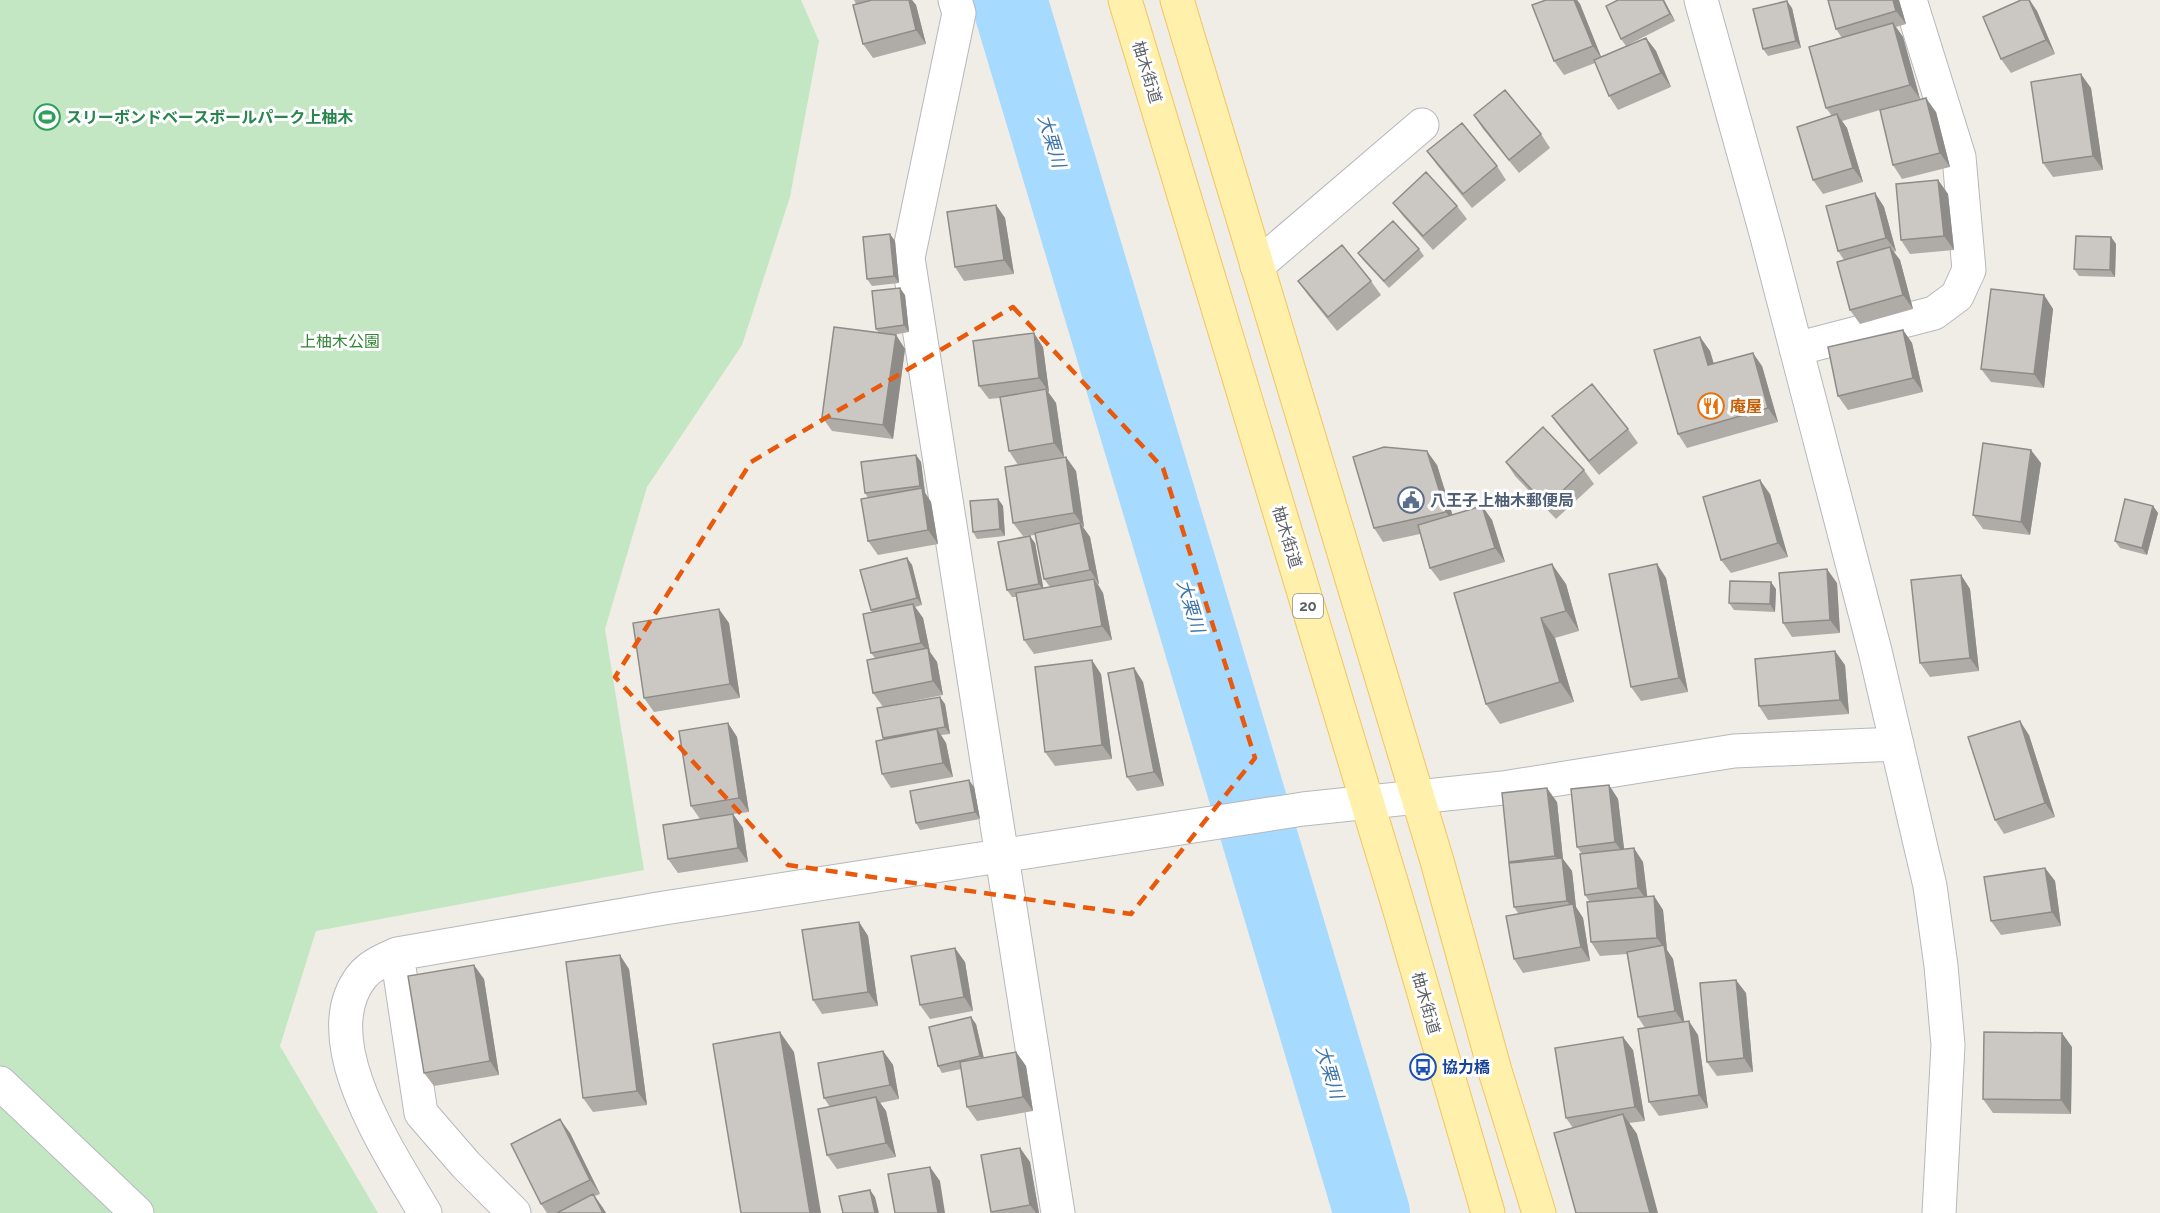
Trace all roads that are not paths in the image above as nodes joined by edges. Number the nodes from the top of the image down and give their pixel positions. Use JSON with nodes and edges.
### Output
{"nodes":[{"id":1,"x":955,"y":0,"type":"edge"},
{"id":2,"x":1125,"y":0,"type":"edge"},
{"id":3,"x":1177,"y":0,"type":"edge"},
{"id":4,"x":1701,"y":0,"type":"edge"},
{"id":5,"x":1910,"y":0,"type":"edge"},
{"id":6,"x":1422,"y":125,"type":"dead end"},
{"id":7,"x":1257,"y":266,"type":"junction"},
{"id":8,"x":1796,"y":349,"type":"junction"},
{"id":9,"x":1897,"y":744,"type":"junction"},
{"id":10,"x":1418,"y":797,"type":"junction"},
{"id":11,"x":1367,"y":801,"type":"junction"},
{"id":12,"x":1002,"y":856,"type":"junction"},
{"id":13,"x":397,"y":954,"type":"junction"},
{"id":14,"x":0,"y":1083,"type":"edge"},
{"id":15,"x":137,"y":1213,"type":"edge"},
{"id":16,"x":425,"y":1213,"type":"edge"},
{"id":17,"x":514,"y":1213,"type":"edge"},
{"id":18,"x":1058,"y":1213,"type":"edge"},
{"id":19,"x":1488,"y":1213,"type":"edge"},
{"id":20,"x":1539,"y":1213,"type":"edge"},
{"id":21,"x":1939,"y":1213,"type":"edge"}],
"edges":[{"from":1,"to":12,"type":"street"},
{"from":2,"to":11,"type":"main road","name":"柚木街道","number":"20"},
{"from":3,"to":7,"type":"main road"},
{"from":4,"to":8,"type":"street"},
{"from":5,"to":8,"type":"street"},
{"from":6,"to":7,"type":"street"},
{"from":7,"to":10,"type":"main road"},
{"from":8,"to":9,"type":"street"},
{"from":9,"to":10,"type":"street"},
{"from":9,"to":21,"type":"street"},
{"from":10,"to":11,"type":"street"},
{"from":10,"to":20,"type":"main road"},
{"from":11,"to":12,"type":"street"},
{"from":11,"to":19,"type":"main road","name":"柚木街道","number":"20"},
{"from":12,"to":13,"type":"street"},
{"from":12,"to":18,"type":"street"},
{"from":13,"to":16,"type":"street"},
{"from":13,"to":17,"type":"street"},
{"from":14,"to":15,"type":"street"}]}
